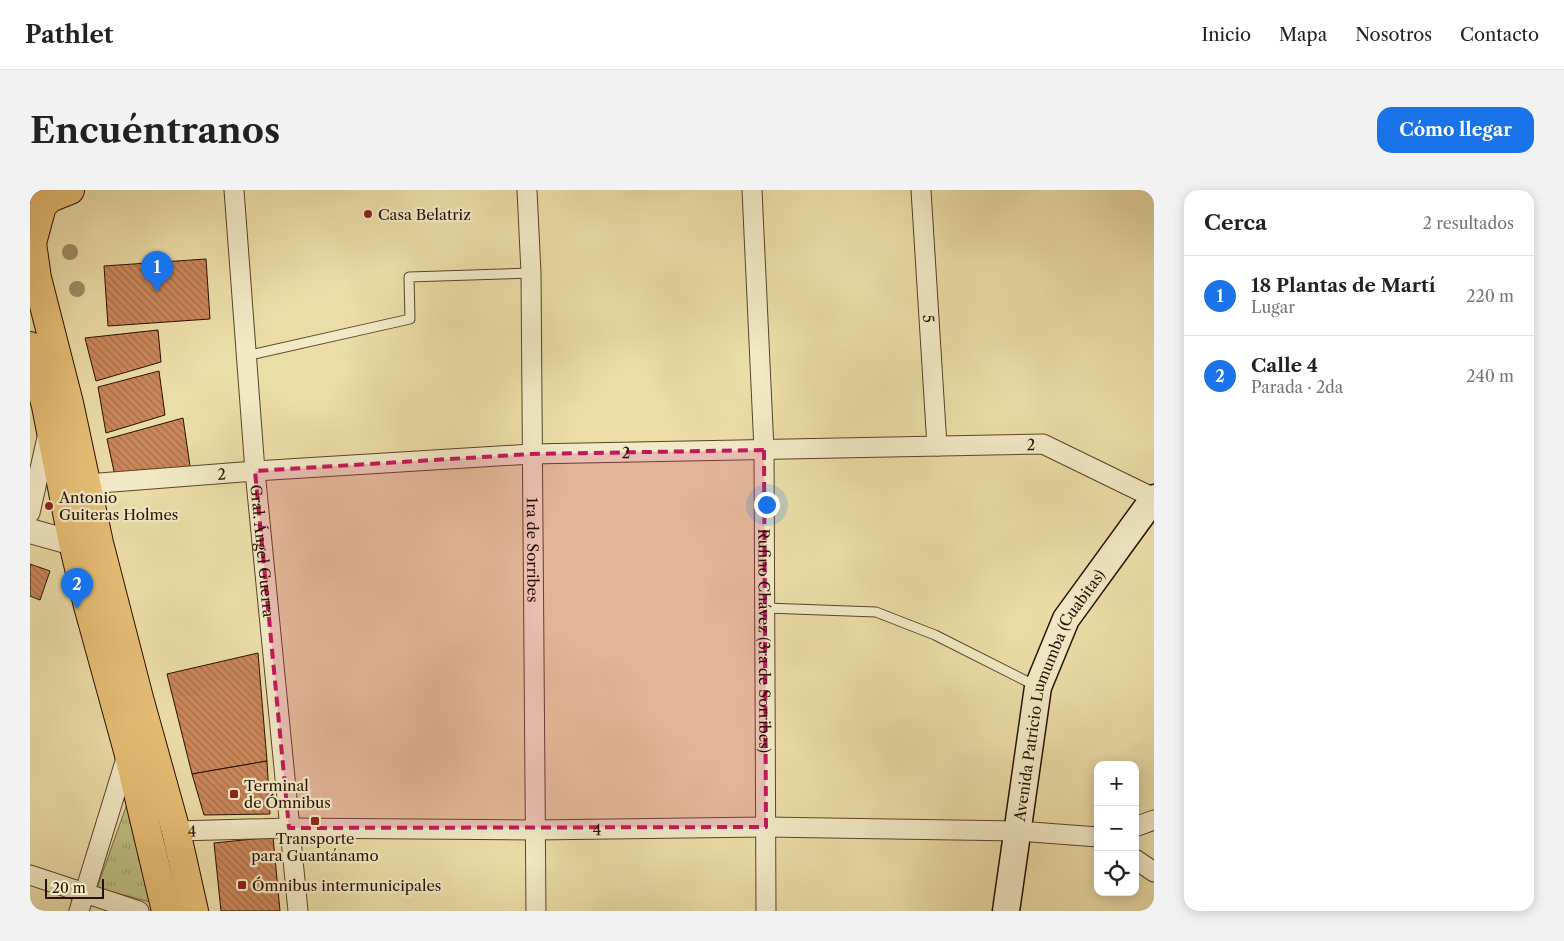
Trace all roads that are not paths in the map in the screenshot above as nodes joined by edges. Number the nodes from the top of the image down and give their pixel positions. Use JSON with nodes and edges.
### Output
{"nodes":[{"id":1,"x":70,"y":190,"type":"edge"},
{"id":2,"x":234,"y":190,"type":"edge"},
{"id":3,"x":527,"y":190,"type":"edge"},
{"id":4,"x":752,"y":190,"type":"edge"},
{"id":5,"x":921,"y":190,"type":"edge"},
{"id":6,"x":33,"y":268,"type":"edge"},
{"id":7,"x":530,"y":273,"type":"junction"},
{"id":8,"x":30,"y":346,"type":"edge"},
{"id":9,"x":246,"y":356,"type":"junction"},
{"id":10,"x":30,"y":381,"type":"edge"},
{"id":11,"x":48,"y":415,"type":"junction"},
{"id":12,"x":937,"y":446,"type":"junction"},
{"id":13,"x":764,"y":450,"type":"junction"},
{"id":14,"x":531,"y":454,"type":"junction"},
{"id":15,"x":255,"y":471,"type":"junction"},
{"id":16,"x":87,"y":484,"type":"junction"},
{"id":17,"x":1154,"y":498,"type":"edge"},
{"id":18,"x":30,"y":513,"type":"edge"},
{"id":19,"x":30,"y":531,"type":"edge"},
{"id":20,"x":73,"y":543,"type":"junction"},
{"id":21,"x":766,"y":608,"type":"junction"},
{"id":22,"x":1038,"y":687,"type":"junction"},
{"id":23,"x":128,"y":751,"type":"junction"},
{"id":24,"x":1154,"y":820,"type":"edge"},
{"id":25,"x":1139,"y":826,"type":"edge"},
{"id":26,"x":766,"y":827,"type":"junction"},
{"id":27,"x":289,"y":828,"type":"junction"},
{"id":28,"x":535,"y":830,"type":"junction"},
{"id":29,"x":176,"y":831,"type":"junction"},
{"id":30,"x":1018,"y":831,"type":"junction"},
{"id":31,"x":1094,"y":837,"type":"edge"},
{"id":32,"x":1139,"y":862,"type":"edge"},
{"id":33,"x":1154,"y":872,"type":"edge"},
{"id":34,"x":30,"y":874,"type":"edge"},
{"id":35,"x":82,"y":902,"type":"edge"},
{"id":36,"x":139,"y":911,"type":"edge"},
{"id":37,"x":166,"y":911,"type":"edge"},
{"id":38,"x":194,"y":911,"type":"edge"},
{"id":39,"x":298,"y":911,"type":"edge"},
{"id":40,"x":536,"y":911,"type":"edge"},
{"id":41,"x":766,"y":911,"type":"edge"},
{"id":42,"x":1006,"y":911,"type":"edge"}],
"edges":[{"from":1,"to":6,"type":"main road"},
{"from":2,"to":9,"type":"street","name":"Gral. Ángel Guerra"},
{"from":3,"to":7,"type":"street","name":"1ra de Sorribes"},
{"from":4,"to":13,"type":"street","name":"Rufino Chávez (3ra de Sorribes)"},
{"from":5,"to":12,"type":"street","name":"5"},
{"from":6,"to":16,"type":"main road"},
{"from":7,"to":9,"type":"lane"},
{"from":7,"to":14,"type":"street","name":"1ra de Sorribes"},
{"from":8,"to":11,"type":"main road"},
{"from":9,"to":15,"type":"street","name":"Gral. Ángel Guerra"},
{"from":10,"to":11,"type":"main road"},
{"from":11,"to":18,"type":"street"},
{"from":11,"to":20,"type":"main road"},
{"from":12,"to":13,"type":"street","name":"2"},
{"from":12,"to":17,"type":"street","name":"2"},
{"from":13,"to":14,"type":"street","name":"2"},
{"from":13,"to":21,"type":"street","name":"Rufino Chávez (3ra de Sorribes)"},
{"from":14,"to":15,"type":"street","name":"2"},
{"from":14,"to":28,"type":"street","name":"1ra de Sorribes"},
{"from":15,"to":16,"type":"street","name":"2"},
{"from":15,"to":27,"type":"street","name":"Gral. Ángel Guerra"},
{"from":16,"to":29,"type":"main road"},
{"from":17,"to":22,"type":"main road","name":"Avenida Patricio Lumumba (Cuabitas)"},
{"from":19,"to":20,"type":"street"},
{"from":20,"to":23,"type":"main road"},
{"from":21,"to":22,"type":"lane"},
{"from":21,"to":26,"type":"street","name":"Rufino Chávez (3ra de Sorribes)"},
{"from":22,"to":30,"type":"main road","name":"Avenida Patricio Lumumba (Cuabitas)"},
{"from":23,"to":35,"type":"street"},
{"from":23,"to":37,"type":"main road"},
{"from":24,"to":25,"type":"street"},
{"from":26,"to":28,"type":"street","name":"4"},
{"from":26,"to":30,"type":"street","name":"4"},
{"from":26,"to":41,"type":"street","name":"Rufino Chávez (3ra de Sorribes)"},
{"from":27,"to":28,"type":"street","name":"4"},
{"from":27,"to":29,"type":"street","name":"4"},
{"from":27,"to":39,"type":"street","name":"Gral. Ángel Guerra"},
{"from":28,"to":40,"type":"street","name":"1ra de Sorribes"},
{"from":29,"to":38,"type":"main road"},
{"from":30,"to":31,"type":"street","name":"4"},
{"from":30,"to":42,"type":"main road","name":"Avenida Patricio Lumumba (Cuabitas)"},
{"from":32,"to":33,"type":"street"},
{"from":34,"to":35,"type":"street"},
{"from":35,"to":36,"type":"street"}]}
